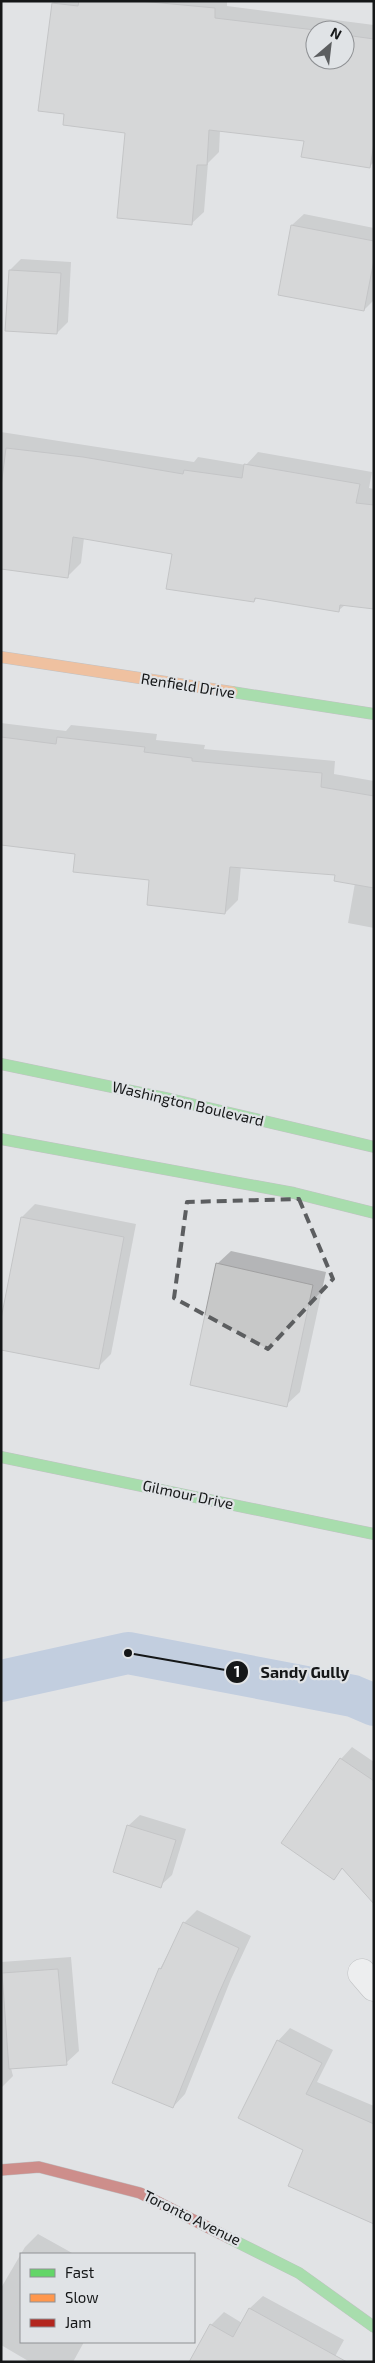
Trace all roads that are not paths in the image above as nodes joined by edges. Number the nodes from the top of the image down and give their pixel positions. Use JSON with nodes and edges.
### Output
{"nodes":[{"id":1,"x":1,"y":657,"type":"edge"},
{"id":2,"x":374,"y":714,"type":"edge"},
{"id":3,"x":1,"y":1064,"type":"edge"},
{"id":4,"x":1,"y":1139,"type":"edge"},
{"id":5,"x":374,"y":1147,"type":"edge"},
{"id":6,"x":374,"y":1213,"type":"edge"},
{"id":7,"x":1,"y":1457,"type":"edge"},
{"id":8,"x":374,"y":1534,"type":"edge"},
{"id":9,"x":1,"y":2170,"type":"edge"},
{"id":10,"x":371,"y":2316,"type":"edge"}],
"edges":[{"from":1,"to":2,"type":"main road","name":"Renfield Drive"},
{"from":3,"to":5,"type":"main road","name":"Washington Boulevard"},
{"from":4,"to":6,"type":"main road"},
{"from":7,"to":8,"type":"main road","name":"Gilmour Drive"},
{"from":9,"to":10,"type":"main road","name":"Toronto Avenue"}]}
